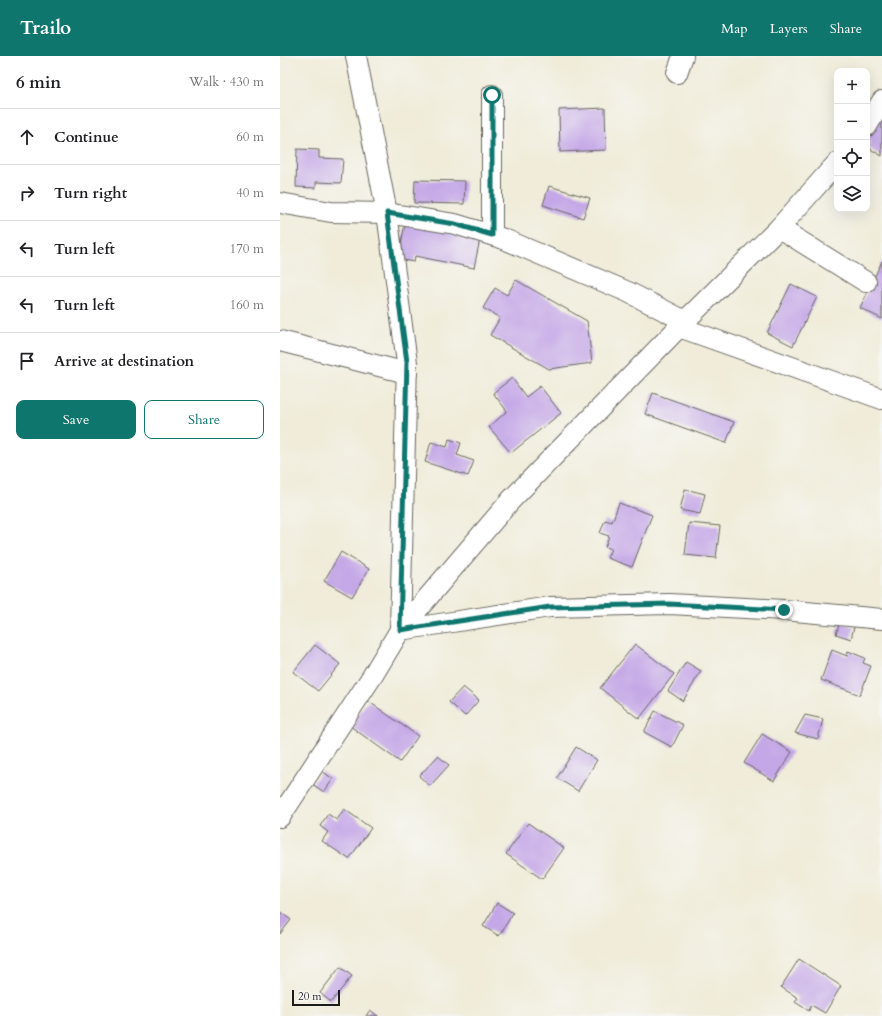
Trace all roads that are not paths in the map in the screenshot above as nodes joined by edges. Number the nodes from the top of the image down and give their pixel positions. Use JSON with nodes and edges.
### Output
{"nodes":[{"id":1,"x":356,"y":56,"type":"edge"},
{"id":2,"x":492,"y":95,"type":"dead end"},
{"id":3,"x":882,"y":101,"type":"edge"},
{"id":4,"x":870,"y":121,"type":"edge"},
{"id":5,"x":834,"y":166,"type":"edge"},
{"id":6,"x":280,"y":203,"type":"edge"},
{"id":7,"x":387,"y":213,"type":"junction"},
{"id":8,"x":779,"y":228,"type":"junction"},
{"id":9,"x":492,"y":235,"type":"junction"},
{"id":10,"x":866,"y":282,"type":"dead end"},
{"id":11,"x":682,"y":324,"type":"junction"},
{"id":12,"x":280,"y":341,"type":"edge"},
{"id":13,"x":407,"y":373,"type":"junction"},
{"id":14,"x":882,"y":399,"type":"edge"},
{"id":15,"x":882,"y":620,"type":"edge"},
{"id":16,"x":400,"y":630,"type":"junction"},
{"id":17,"x":280,"y":817,"type":"edge"}],
"edges":[{"from":1,"to":7,"type":"street"},
{"from":2,"to":9,"type":"street"},
{"from":3,"to":4,"type":"street"},
{"from":5,"to":8,"type":"street"},
{"from":6,"to":7,"type":"street"},
{"from":7,"to":9,"type":"street"},
{"from":7,"to":13,"type":"street"},
{"from":8,"to":10,"type":"street"},
{"from":8,"to":11,"type":"street"},
{"from":9,"to":11,"type":"street"},
{"from":11,"to":14,"type":"street"},
{"from":11,"to":16,"type":"street"},
{"from":12,"to":13,"type":"street"},
{"from":13,"to":16,"type":"street"},
{"from":15,"to":16,"type":"street"},
{"from":16,"to":17,"type":"street"}]}
